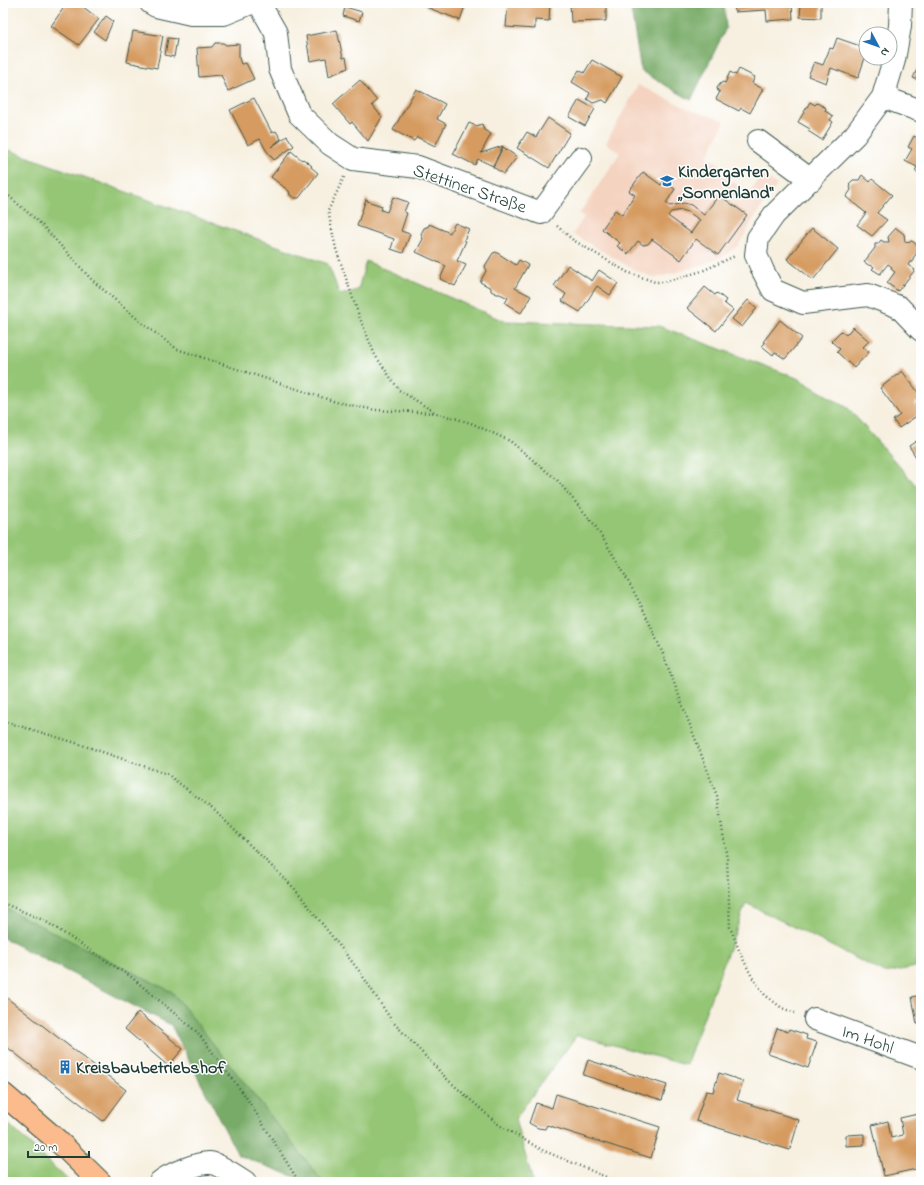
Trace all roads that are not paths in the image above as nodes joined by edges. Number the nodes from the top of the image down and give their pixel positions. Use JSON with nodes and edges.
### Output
{"nodes":[{"id":1,"x":151,"y":3,"type":"edge"},
{"id":2,"x":251,"y":3,"type":"edge"},
{"id":3,"x":259,"y":3,"type":"edge"},
{"id":4,"x":901,"y":3,"type":"edge"},
{"id":5,"x":883,"y":97,"type":"junction"},
{"id":6,"x":921,"y":111,"type":"edge"},
{"id":7,"x":758,"y":141,"type":"dead end"},
{"id":8,"x":581,"y":158,"type":"dead end"},
{"id":9,"x":811,"y":180,"type":"junction"},
{"id":10,"x":921,"y":330,"type":"edge"},
{"id":11,"x":815,"y":1019,"type":"road end"},
{"id":12,"x":921,"y":1058,"type":"edge"},
{"id":13,"x":3,"y":1094,"type":"edge"},
{"id":14,"x":100,"y":1182,"type":"edge"},
{"id":15,"x":160,"y":1182,"type":"edge"},
{"id":16,"x":245,"y":1182,"type":"edge"}],
"edges":[{"from":1,"to":2,"type":"street"},
{"from":3,"to":8,"type":"street","name":"Stettiner Straße"},
{"from":4,"to":5,"type":"street"},
{"from":5,"to":6,"type":"street"},
{"from":5,"to":9,"type":"street"},
{"from":7,"to":9,"type":"street"},
{"from":9,"to":10,"type":"street"},
{"from":11,"to":12,"type":"street","name":"Im Hohl"},
{"from":13,"to":14,"type":"main road"},
{"from":15,"to":16,"type":"street"}]}
